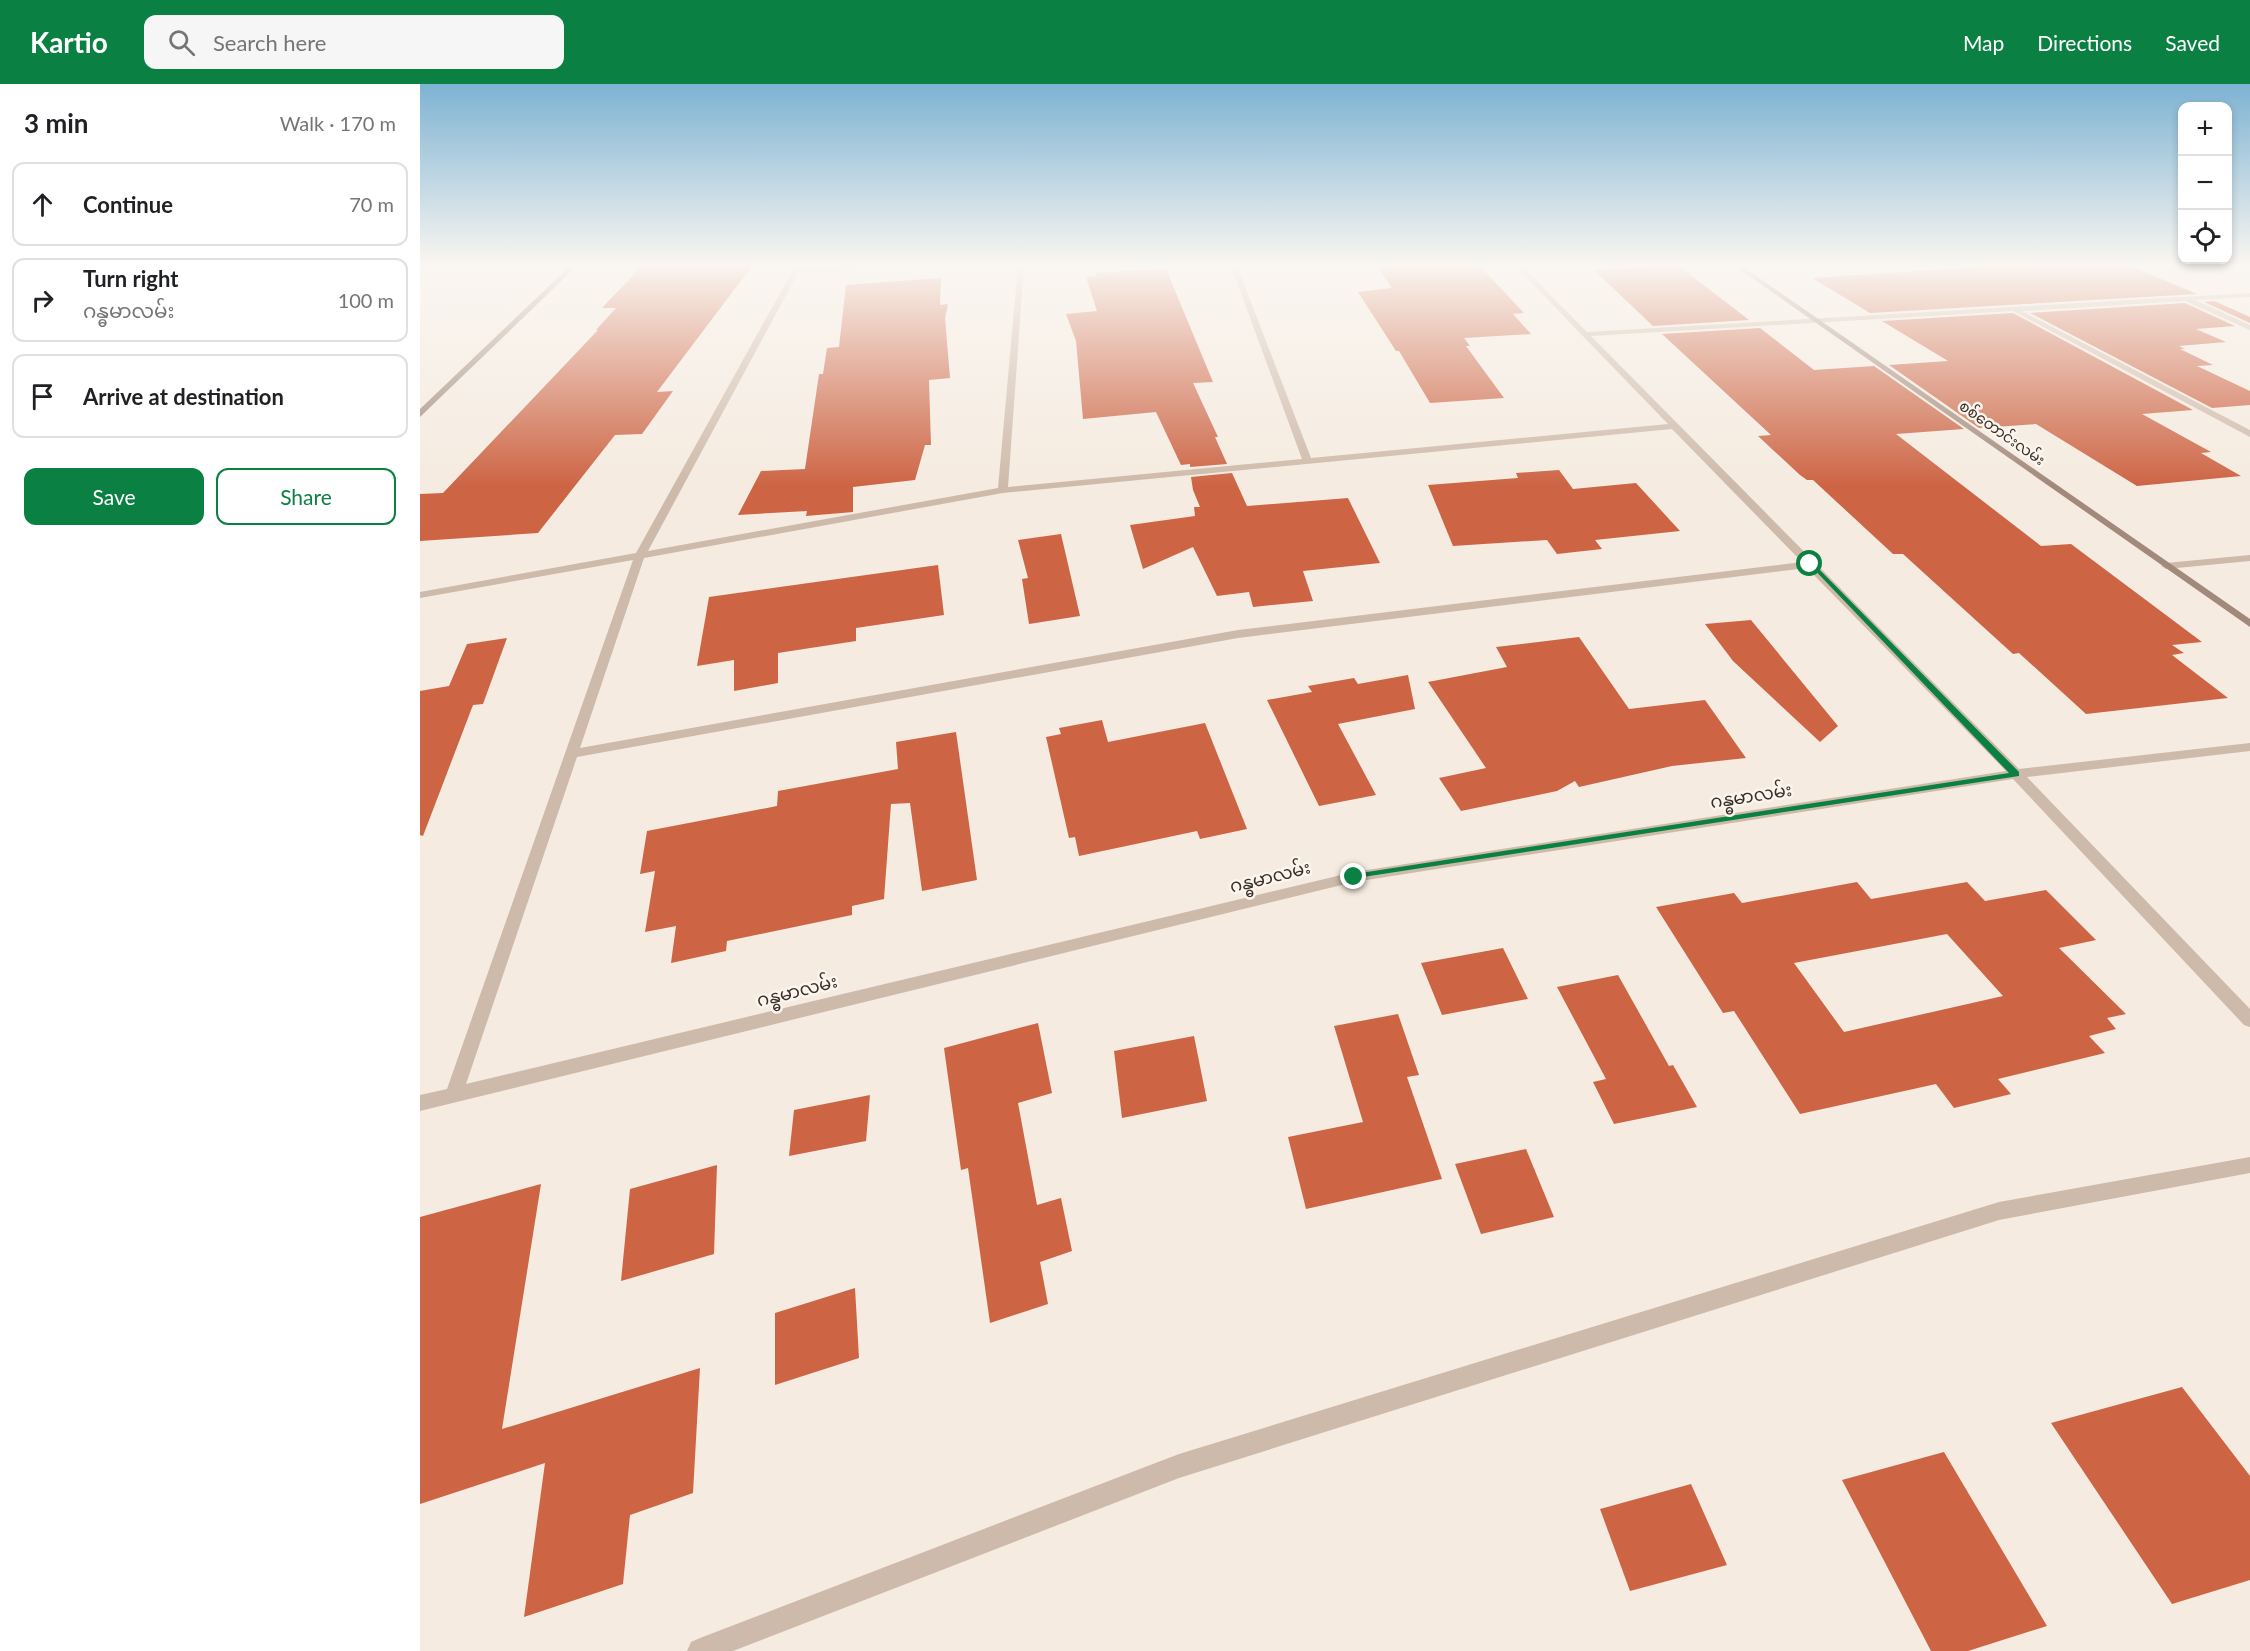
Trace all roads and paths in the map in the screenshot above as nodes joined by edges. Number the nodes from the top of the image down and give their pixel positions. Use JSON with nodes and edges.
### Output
{"nodes":[{"id":1,"x":498,"y":339,"type":"edge"},
{"id":2,"x":757,"y":339,"type":"edge"},
{"id":3,"x":1015,"y":339,"type":"edge"},
{"id":4,"x":1262,"y":339,"type":"edge"},
{"id":5,"x":1589,"y":339,"type":"edge"},
{"id":6,"x":1842,"y":339,"type":"edge"},
{"id":7,"x":2070,"y":339,"type":"edge"},
{"id":8,"x":420,"y":414,"type":"edge"},
{"id":9,"x":1672,"y":426,"type":"junction"},
{"id":10,"x":2250,"y":434,"type":"edge"},
{"id":11,"x":1307,"y":460,"type":"junction"},
{"id":12,"x":1004,"y":490,"type":"junction"},
{"id":13,"x":639,"y":557,"type":"junction"},
{"id":14,"x":2250,"y":558,"type":"edge"},
{"id":15,"x":1810,"y":564,"type":"junction"},
{"id":16,"x":2166,"y":566,"type":"junction"},
{"id":17,"x":420,"y":595,"type":"edge"},
{"id":18,"x":2250,"y":624,"type":"edge"},
{"id":19,"x":2250,"y":747,"type":"edge"},
{"id":20,"x":571,"y":754,"type":"junction"},
{"id":21,"x":2016,"y":774,"type":"junction"},
{"id":22,"x":2250,"y":1020,"type":"edge"},
{"id":23,"x":454,"y":1094,"type":"junction"},
{"id":24,"x":420,"y":1103,"type":"edge"},
{"id":25,"x":2250,"y":1165,"type":"edge"},
{"id":26,"x":700,"y":1651,"type":"edge"}],
"edges":[{"from":1,"to":8,"type":"street"},
{"from":2,"to":13,"type":"street"},
{"from":3,"to":12,"type":"street"},
{"from":4,"to":11,"type":"street"},
{"from":5,"to":9,"type":"street"},
{"from":6,"to":16,"type":"street","name":"စစ်တောင်းလမ်း"},
{"from":7,"to":10,"type":"street"},
{"from":9,"to":11,"type":"street"},
{"from":9,"to":15,"type":"street"},
{"from":11,"to":12,"type":"street"},
{"from":12,"to":13,"type":"street"},
{"from":13,"to":17,"type":"street"},
{"from":13,"to":20,"type":"street"},
{"from":14,"to":16,"type":"street"},
{"from":15,"to":20,"type":"street"},
{"from":15,"to":21,"type":"street"},
{"from":16,"to":18,"type":"street","name":"စစ်တောင်းလမ်း"},
{"from":19,"to":21,"type":"street","name":"ဂန္ဓမာလမ်း"},
{"from":20,"to":23,"type":"street"},
{"from":21,"to":22,"type":"street"},
{"from":21,"to":23,"type":"street","name":"ဂန္ဓမာလမ်း"},
{"from":23,"to":24,"type":"street","name":"ဂန္ဓမာလမ်း"},
{"from":25,"to":26,"type":"street"}]}
